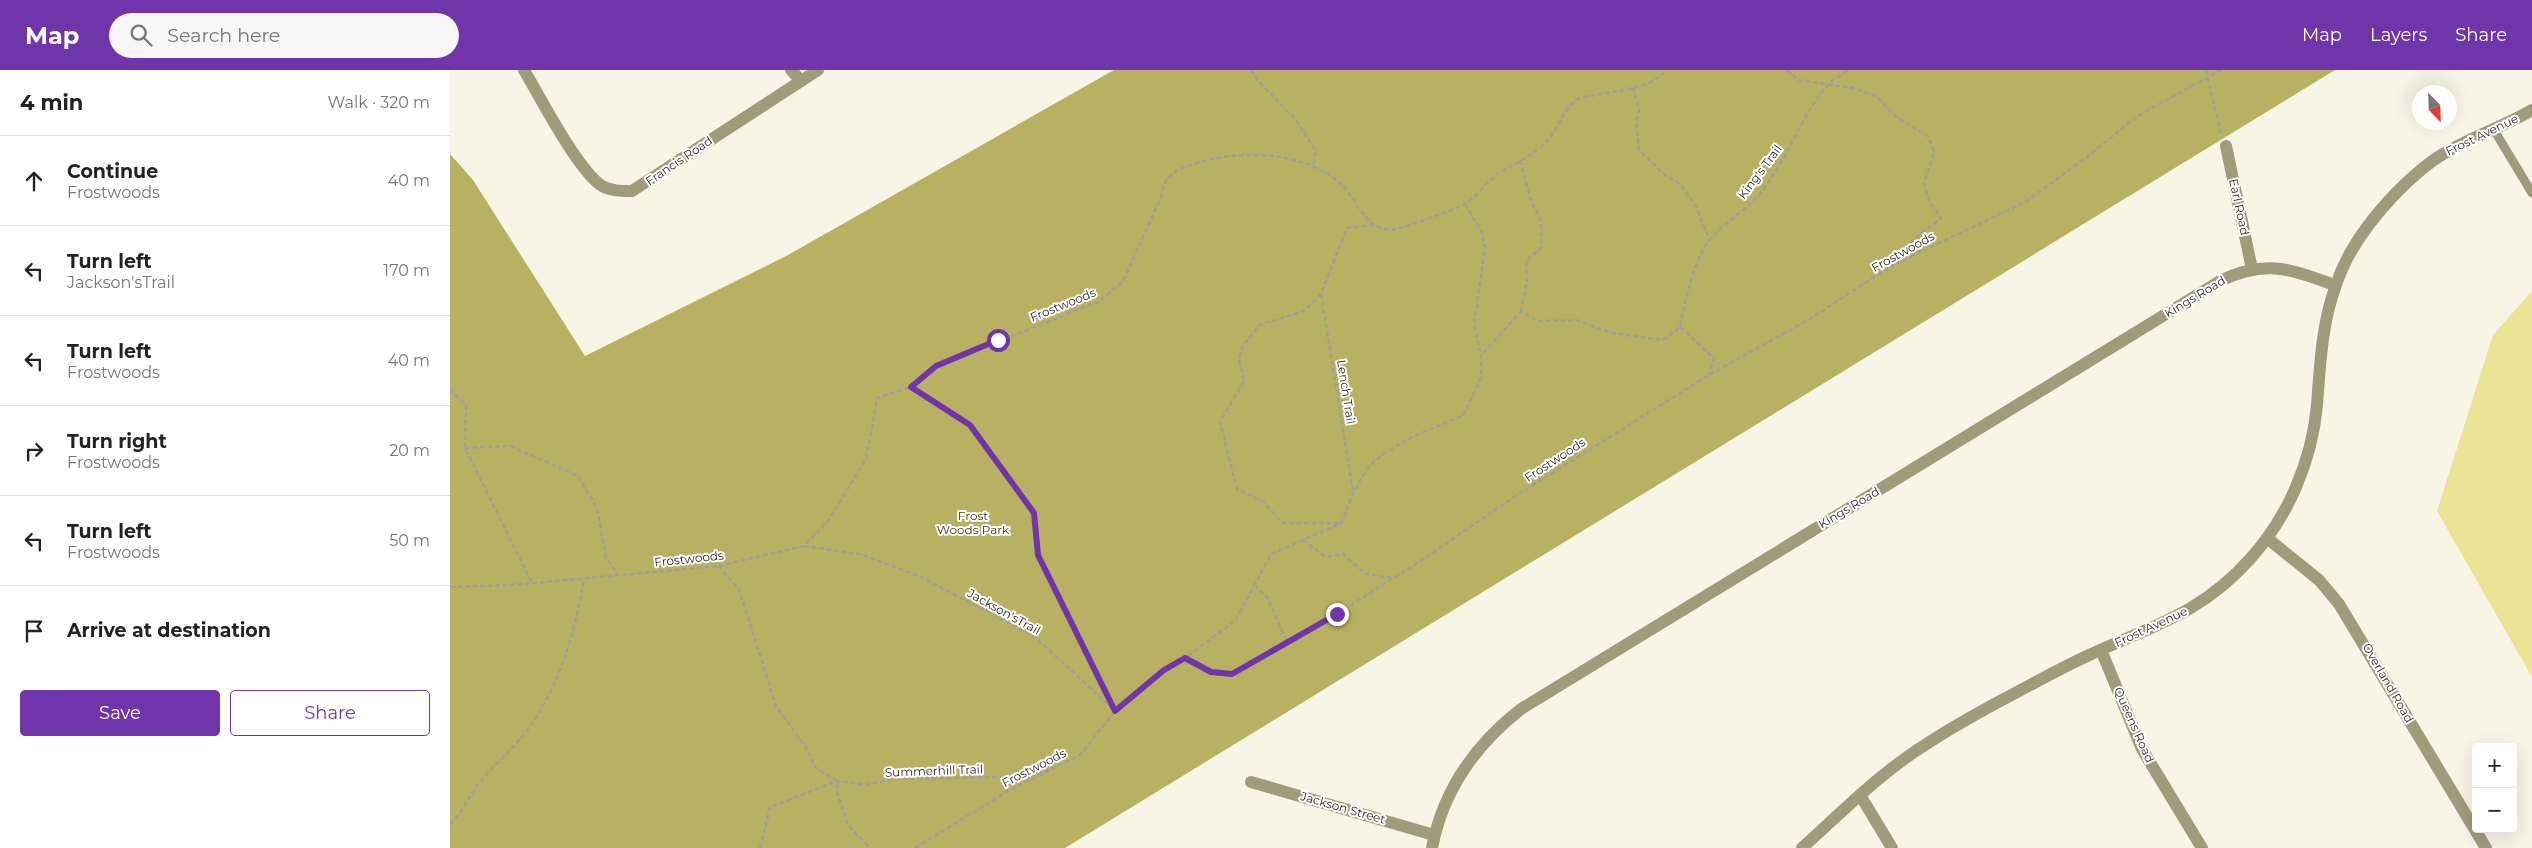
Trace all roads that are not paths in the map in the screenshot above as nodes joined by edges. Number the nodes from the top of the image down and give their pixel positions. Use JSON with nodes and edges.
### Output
{"nodes":[{"id":1,"x":524,"y":70,"type":"edge"},
{"id":2,"x":791,"y":70,"type":"edge"},
{"id":3,"x":818,"y":70,"type":"edge"},
{"id":4,"x":801,"y":81,"type":"junction"},
{"id":5,"x":2532,"y":110,"type":"edge"},
{"id":6,"x":2494,"y":130,"type":"junction"},
{"id":7,"x":2226,"y":146,"type":"road end"},
{"id":8,"x":2532,"y":193,"type":"edge"},
{"id":9,"x":2252,"y":269,"type":"junction"},
{"id":10,"x":2335,"y":285,"type":"junction"},
{"id":11,"x":2267,"y":538,"type":"junction"},
{"id":12,"x":2102,"y":650,"type":"junction"},
{"id":13,"x":1251,"y":782,"type":"dead end"},
{"id":14,"x":1860,"y":795,"type":"junction"},
{"id":15,"x":1434,"y":835,"type":"junction"},
{"id":16,"x":1432,"y":848,"type":"edge"},
{"id":17,"x":1802,"y":848,"type":"edge"},
{"id":18,"x":1892,"y":848,"type":"edge"},
{"id":19,"x":2202,"y":848,"type":"edge"},
{"id":20,"x":2486,"y":848,"type":"edge"}],
"edges":[{"from":1,"to":4,"type":"street","name":"Francis Road"},
{"from":2,"to":4,"type":"street"},
{"from":3,"to":4,"type":"street","name":"Francis Road"},
{"from":5,"to":6,"type":"street","name":"Frost Avenue"},
{"from":6,"to":8,"type":"lane"},
{"from":6,"to":10,"type":"street","name":"Frost Avenue"},
{"from":7,"to":9,"type":"street","name":"Earl Road"},
{"from":9,"to":10,"type":"street","name":"Kings Road"},
{"from":9,"to":15,"type":"street","name":"Kings Road"},
{"from":10,"to":11,"type":"street","name":"Frost Avenue"},
{"from":11,"to":12,"type":"street","name":"Frost Avenue"},
{"from":11,"to":20,"type":"street","name":"Overland Road"},
{"from":12,"to":14,"type":"street","name":"Frost Avenue"},
{"from":12,"to":19,"type":"street","name":"Queens Road"},
{"from":13,"to":15,"type":"street","name":"Jackson Street"},
{"from":14,"to":17,"type":"street","name":"Frost Avenue"},
{"from":14,"to":18,"type":"street"},
{"from":15,"to":16,"type":"street","name":"Kings Road"}]}
